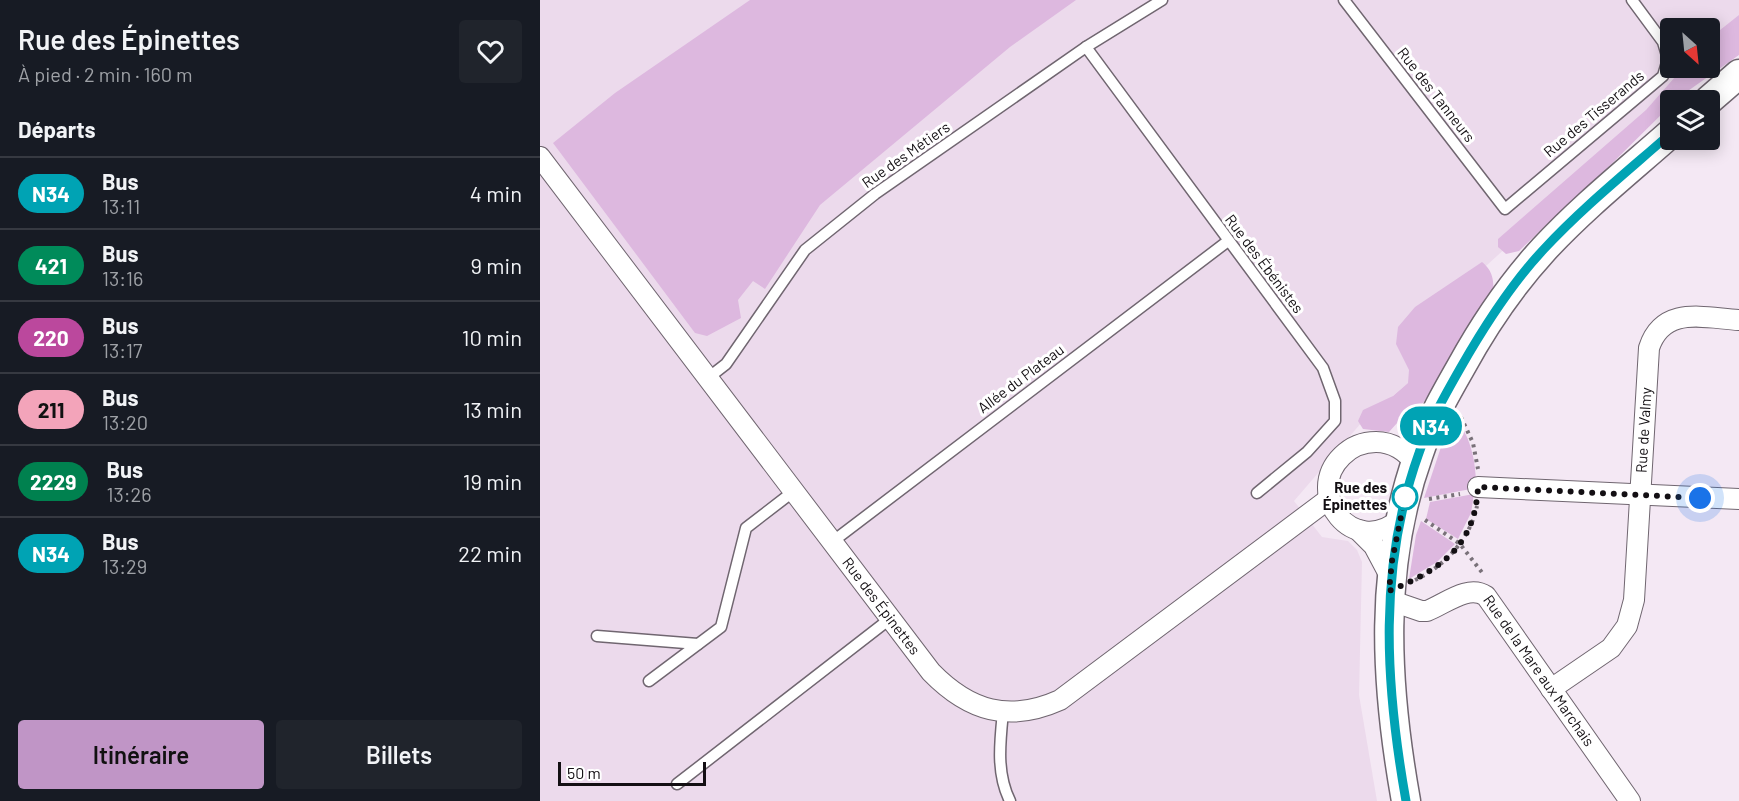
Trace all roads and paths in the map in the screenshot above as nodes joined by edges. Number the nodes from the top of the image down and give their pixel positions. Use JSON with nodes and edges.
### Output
{"nodes":[{"id":1,"x":1161,"y":0,"type":"edge"},
{"id":2,"x":1344,"y":0,"type":"edge"},
{"id":3,"x":1632,"y":0,"type":"edge"},
{"id":4,"x":1086,"y":47,"type":"junction"},
{"id":5,"x":1739,"y":74,"type":"edge"},
{"id":6,"x":1720,"y":90,"type":"edge"},
{"id":7,"x":1660,"y":143,"type":"edge"},
{"id":8,"x":540,"y":157,"type":"edge"},
{"id":9,"x":1505,"y":209,"type":"joint"},
{"id":10,"x":1228,"y":241,"type":"junction"},
{"id":11,"x":1739,"y":320,"type":"edge"},
{"id":12,"x":708,"y":378,"type":"junction"},
{"id":13,"x":1446,"y":415,"type":"junction"},
{"id":14,"x":1386,"y":443,"type":"junction"},
{"id":15,"x":1415,"y":464,"type":"junction"},
{"id":16,"x":1478,"y":489,"type":"junction"},
{"id":17,"x":794,"y":492,"type":"junction"},
{"id":18,"x":1257,"y":493,"type":"dead end"},
{"id":19,"x":1641,"y":495,"type":"junction"},
{"id":20,"x":1330,"y":498,"type":"junction"},
{"id":21,"x":1739,"y":500,"type":"edge"},
{"id":22,"x":1399,"y":520,"type":"junction"},
{"id":23,"x":1358,"y":530,"type":"junction"},
{"id":24,"x":832,"y":542,"type":"junction"},
{"id":25,"x":1460,"y":544,"type":"junction"},
{"id":26,"x":1390,"y":590,"type":"junction"},
{"id":27,"x":891,"y":618,"type":"junction"},
{"id":28,"x":597,"y":636,"type":"dead end"},
{"id":29,"x":698,"y":644,"type":"junction"},
{"id":30,"x":649,"y":681,"type":"dead end"},
{"id":31,"x":1551,"y":689,"type":"junction"},
{"id":32,"x":1003,"y":712,"type":"junction"},
{"id":33,"x":677,"y":784,"type":"dead end"},
{"id":34,"x":1008,"y":800,"type":"edge"},
{"id":35,"x":1406,"y":801,"type":"edge"},
{"id":36,"x":1630,"y":801,"type":"edge"}],
"edges":[{"from":1,"to":4,"type":"lane","name":"Rue des Métiers"},
{"from":2,"to":9,"type":"lane","name":"Rue des Tanneurs"},
{"from":3,"to":9,"type":"lane","name":"Rue des Tisserands"},
{"from":4,"to":10,"type":"lane","name":"Rue des Ébénistes"},
{"from":4,"to":12,"type":"lane","name":"Rue des Métiers"},
{"from":5,"to":6,"type":"main road"},
{"from":7,"to":13,"type":"main road"},
{"from":8,"to":12,"type":"street","name":"Rue des Épinettes"},
{"from":10,"to":18,"type":"lane","name":"Rue des Ébénistes"},
{"from":10,"to":24,"type":"lane","name":"Allée du Plateau"},
{"from":11,"to":19,"type":"street","name":"Rue de Valmy"},
{"from":12,"to":17,"type":"street","name":"Rue des Épinettes"},
{"from":13,"to":14,"type":"street"},
{"from":13,"to":15,"type":"main road"},
{"from":13,"to":16,"type":"path"},
{"from":14,"to":15,"type":"street"},
{"from":14,"to":20,"type":"street"},
{"from":15,"to":22,"type":"main road"},
{"from":16,"to":19,"type":"street"},
{"from":16,"to":25,"type":"path"},
{"from":16,"to":25,"type":"path"},
{"from":17,"to":24,"type":"street","name":"Rue des Épinettes"},
{"from":17,"to":29,"type":"lane"},
{"from":19,"to":21,"type":"street"},
{"from":19,"to":31,"type":"street","name":"Rue de Valmy"},
{"from":20,"to":23,"type":"street"},
{"from":20,"to":32,"type":"street","name":"Rue des Épinettes"},
{"from":22,"to":23,"type":"street"},
{"from":22,"to":26,"type":"main road"},
{"from":23,"to":26,"type":"street"},
{"from":24,"to":27,"type":"street","name":"Rue des Épinettes"},
{"from":25,"to":26,"type":"path"},
{"from":26,"to":31,"type":"street","name":"Rue de la Mare aux Marchais"},
{"from":26,"to":35,"type":"main road"},
{"from":27,"to":32,"type":"street","name":"Rue des Épinettes"},
{"from":27,"to":33,"type":"lane"},
{"from":28,"to":29,"type":"lane"},
{"from":29,"to":30,"type":"lane"},
{"from":31,"to":36,"type":"street","name":"Rue de la Mare aux Marchais"},
{"from":32,"to":34,"type":"lane"}]}
